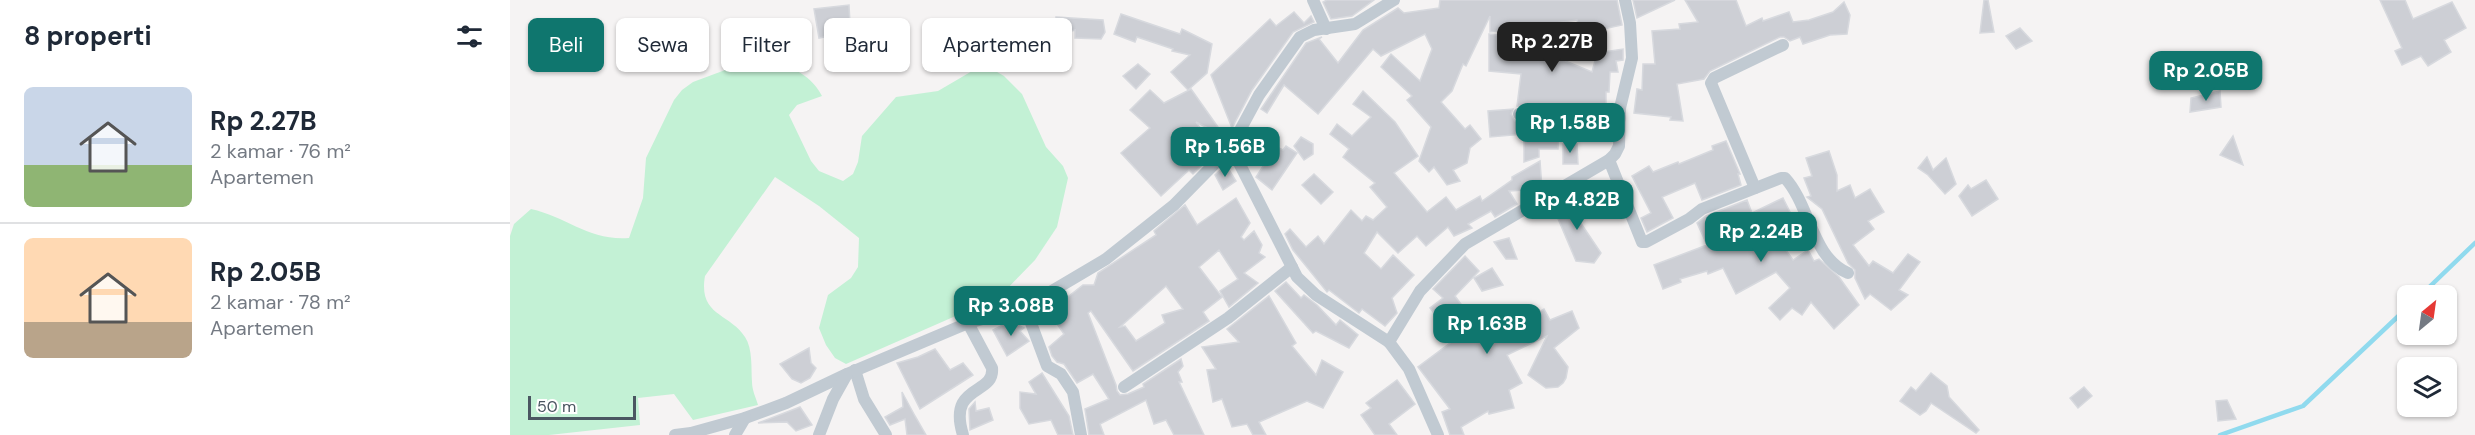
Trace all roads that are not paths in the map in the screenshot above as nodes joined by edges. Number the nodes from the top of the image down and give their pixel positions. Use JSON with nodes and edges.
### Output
{"nodes":[{"id":1,"x":1313,"y":0,"type":"edge"},
{"id":2,"x":1394,"y":0,"type":"edge"},
{"id":3,"x":1625,"y":0,"type":"edge"},
{"id":4,"x":1326,"y":29,"type":"junction"},
{"id":5,"x":1783,"y":45,"type":"dead end"},
{"id":6,"x":1519,"y":114,"type":"dead end"},
{"id":7,"x":1620,"y":118,"type":"junction"},
{"id":8,"x":1231,"y":147,"type":"junction"},
{"id":9,"x":1609,"y":160,"type":"junction"},
{"id":10,"x":1755,"y":188,"type":"junction"},
{"id":11,"x":1292,"y":267,"type":"junction"},
{"id":12,"x":1848,"y":273,"type":"dead end"},
{"id":13,"x":1025,"y":307,"type":"junction"},
{"id":14,"x":968,"y":323,"type":"junction"},
{"id":15,"x":1389,"y":342,"type":"junction"},
{"id":16,"x":851,"y":372,"type":"junction"},
{"id":17,"x":1125,"y":387,"type":"dead end"},
{"id":18,"x":745,"y":418,"type":"junction"},
{"id":19,"x":675,"y":435,"type":"edge"},
{"id":20,"x":735,"y":435,"type":"edge"},
{"id":21,"x":819,"y":435,"type":"edge"},
{"id":22,"x":886,"y":435,"type":"edge"},
{"id":23,"x":963,"y":435,"type":"edge"},
{"id":24,"x":1082,"y":435,"type":"edge"},
{"id":25,"x":1438,"y":435,"type":"edge"}],
"edges":[{"from":1,"to":4,"type":"street"},
{"from":2,"to":4,"type":"street"},
{"from":3,"to":7,"type":"street"},
{"from":4,"to":8,"type":"street"},
{"from":5,"to":10,"type":"street"},
{"from":6,"to":7,"type":"street"},
{"from":7,"to":9,"type":"street"},
{"from":8,"to":11,"type":"street"},
{"from":8,"to":13,"type":"street"},
{"from":9,"to":10,"type":"street"},
{"from":9,"to":15,"type":"street"},
{"from":10,"to":12,"type":"street"},
{"from":11,"to":15,"type":"street"},
{"from":11,"to":17,"type":"street"},
{"from":13,"to":14,"type":"street"},
{"from":13,"to":24,"type":"street"},
{"from":14,"to":16,"type":"street"},
{"from":14,"to":23,"type":"street"},
{"from":15,"to":25,"type":"street"},
{"from":16,"to":18,"type":"street"},
{"from":16,"to":21,"type":"street"},
{"from":16,"to":22,"type":"street"},
{"from":18,"to":19,"type":"street"},
{"from":18,"to":20,"type":"street"}]}
